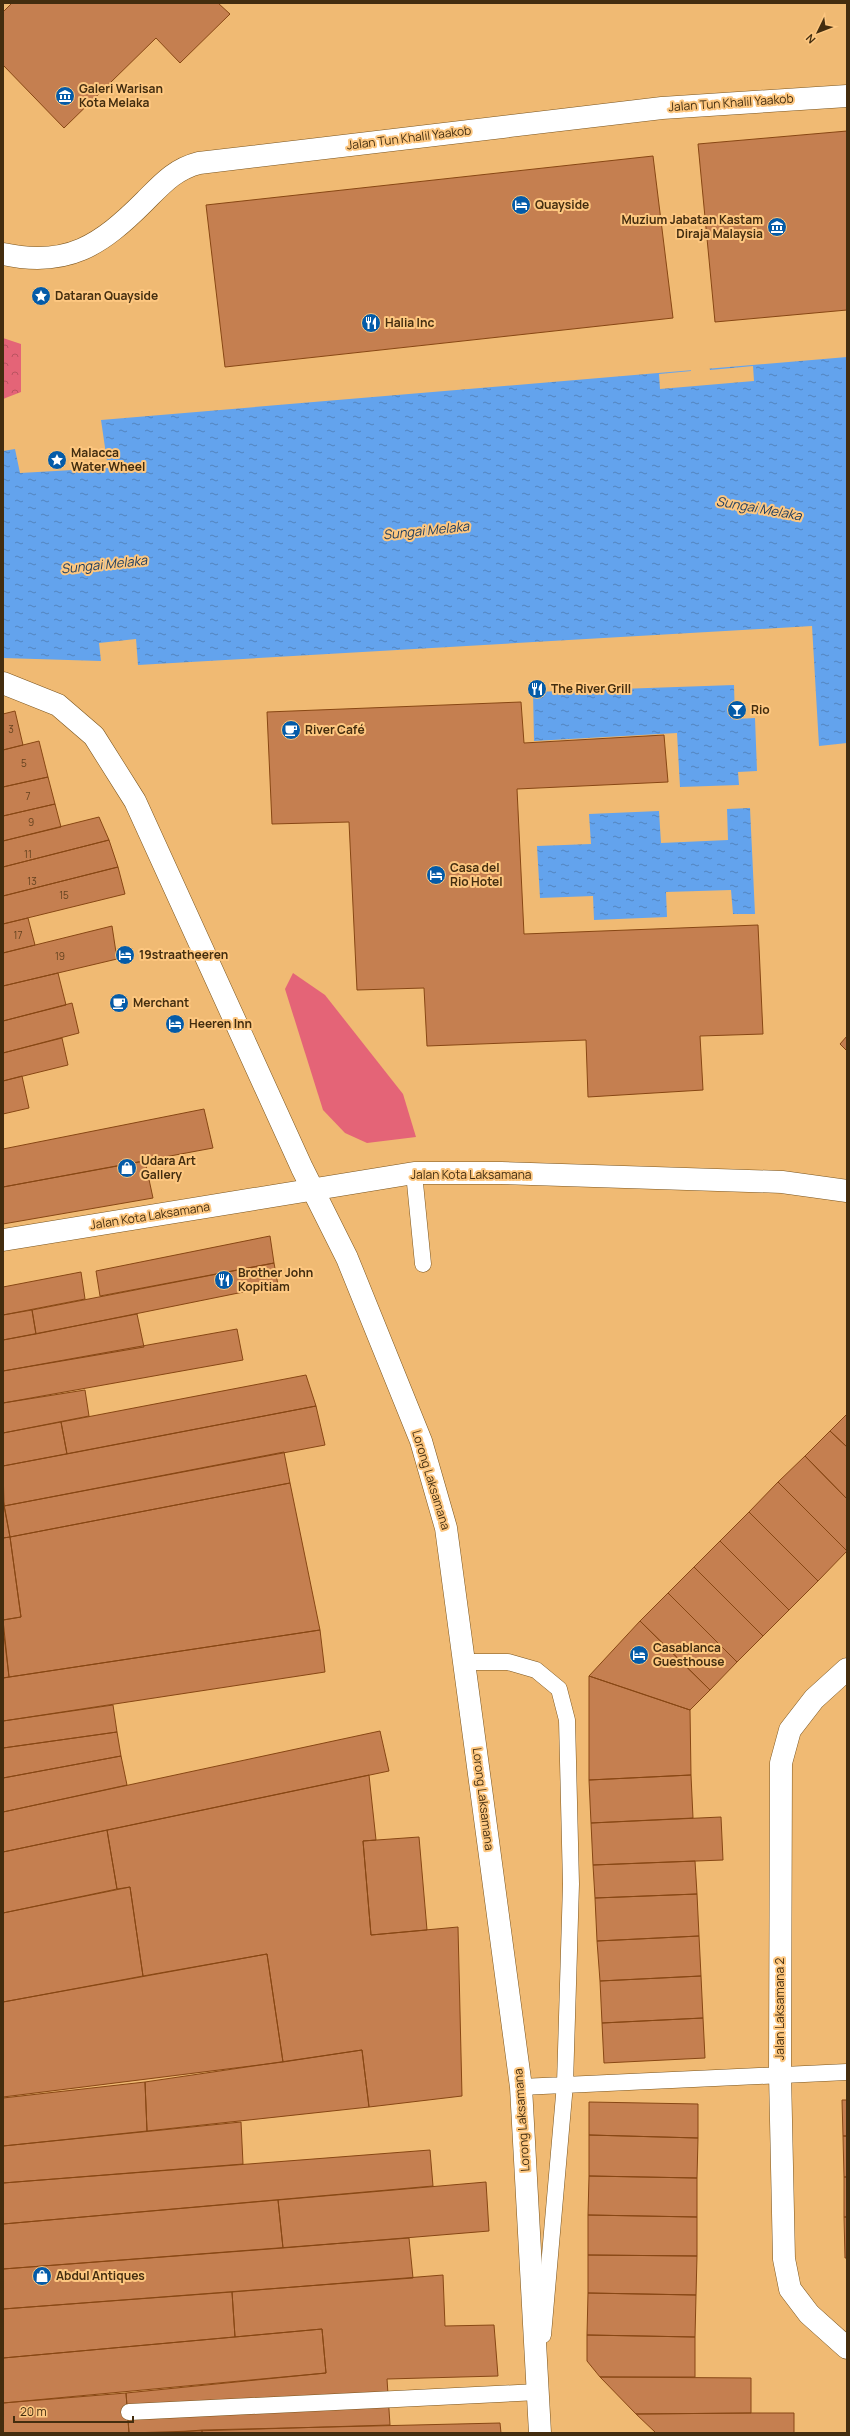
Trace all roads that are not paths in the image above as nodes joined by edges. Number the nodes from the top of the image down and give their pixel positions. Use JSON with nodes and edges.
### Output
{"nodes":[{"id":1,"x":847,"y":96,"type":"edge"},
{"id":2,"x":3,"y":254,"type":"edge"},
{"id":3,"x":3,"y":683,"type":"edge"},
{"id":4,"x":414,"y":1174,"type":"junction"},
{"id":5,"x":314,"y":1189,"type":"junction"},
{"id":6,"x":847,"y":1191,"type":"edge"},
{"id":7,"x":3,"y":1240,"type":"edge"},
{"id":8,"x":423,"y":1264,"type":"dead end"},
{"id":9,"x":466,"y":1662,"type":"junction"},
{"id":10,"x":847,"y":1669,"type":"edge"},
{"id":11,"x":847,"y":2072,"type":"edge"},
{"id":12,"x":780,"y":2074,"type":"junction"},
{"id":13,"x":565,"y":2084,"type":"junction"},
{"id":14,"x":521,"y":2086,"type":"junction"},
{"id":15,"x":847,"y":2348,"type":"edge"},
{"id":16,"x":538,"y":2392,"type":"junction"},
{"id":17,"x":129,"y":2412,"type":"dead end"},
{"id":18,"x":540,"y":2433,"type":"edge"}],
"edges":[{"from":1,"to":2,"type":"street","name":"Jalan Tun Khalil Yaakob"},
{"from":3,"to":5,"type":"street","name":"Lorong Laksamana"},
{"from":4,"to":5,"type":"street","name":"Jalan Kota Laksamana"},
{"from":4,"to":6,"type":"street","name":"Jalan Kota Laksamana"},
{"from":4,"to":8,"type":"lane"},
{"from":5,"to":7,"type":"street","name":"Jalan Kota Laksamana"},
{"from":5,"to":9,"type":"street","name":"Lorong Laksamana"},
{"from":9,"to":13,"type":"lane"},
{"from":9,"to":14,"type":"street","name":"Lorong Laksamana"},
{"from":10,"to":12,"type":"street","name":"Jalan Laksamana 2"},
{"from":11,"to":12,"type":"lane"},
{"from":12,"to":13,"type":"lane"},
{"from":12,"to":15,"type":"street","name":"Jalan Laksamana 2"},
{"from":13,"to":14,"type":"lane"},
{"from":13,"to":16,"type":"lane"},
{"from":14,"to":16,"type":"street","name":"Lorong Laksamana"},
{"from":16,"to":17,"type":"lane"},
{"from":16,"to":18,"type":"street","name":"Lorong Laksamana"}]}
